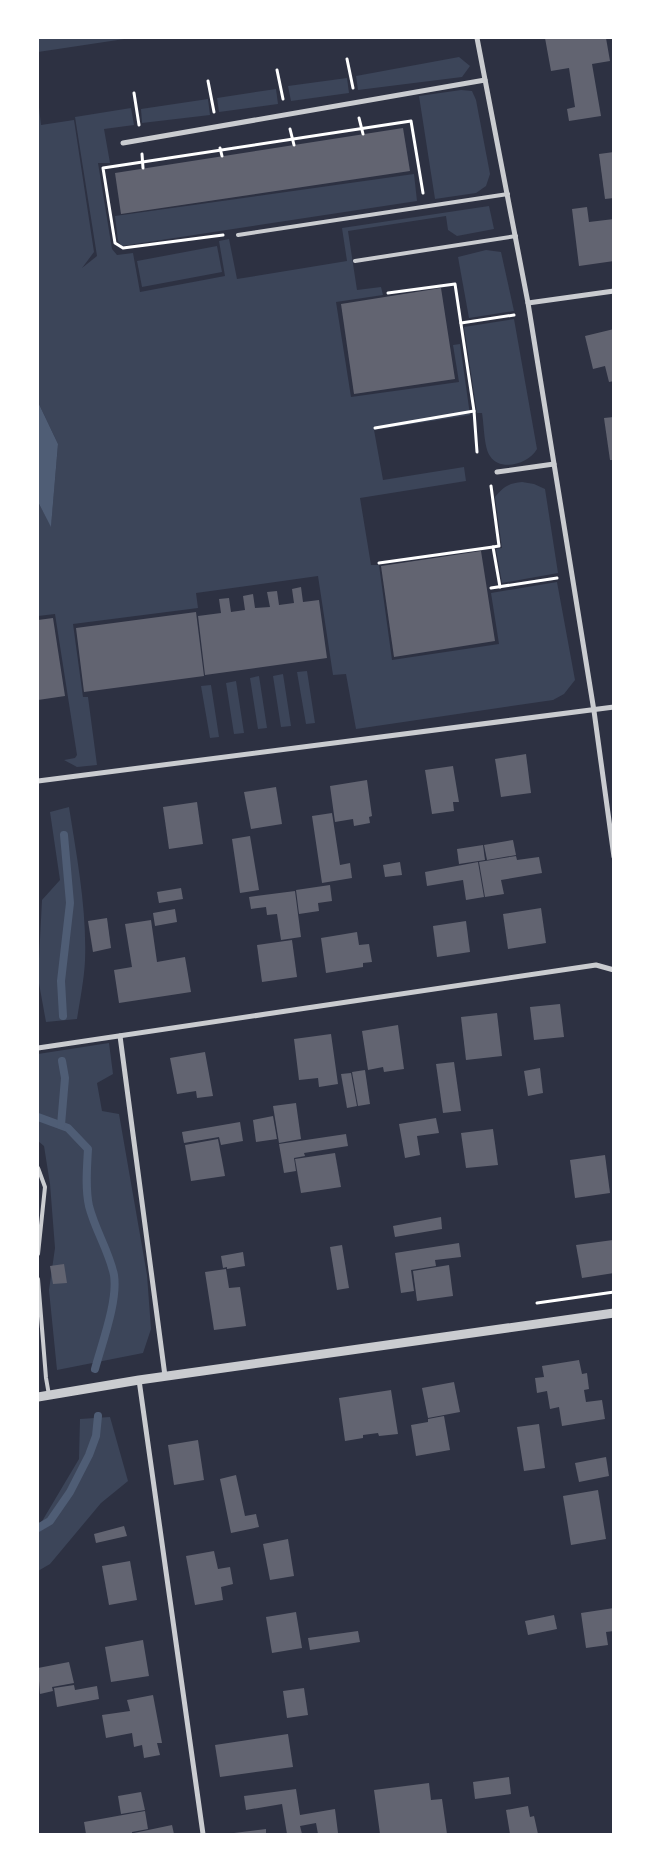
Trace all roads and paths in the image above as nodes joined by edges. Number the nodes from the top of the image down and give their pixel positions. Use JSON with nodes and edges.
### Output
{"nodes":[{"id":1,"x":477,"y":38,"type":"edge"},
{"id":2,"x":485,"y":80,"type":"junction"},
{"id":3,"x":123,"y":143,"type":"dead end"},
{"id":4,"x":508,"y":194,"type":"junction"},
{"id":5,"x":426,"y":206,"type":"junction"},
{"id":6,"x":238,"y":236,"type":"joint"},
{"id":7,"x":516,"y":236,"type":"junction"},
{"id":8,"x":355,"y":261,"type":"dead end"},
{"id":9,"x":614,"y":290,"type":"edge"},
{"id":10,"x":388,"y":293,"type":"dead end"},
{"id":11,"x":528,"y":303,"type":"junction"},
{"id":12,"x":530,"y":312,"type":"junction"},
{"id":13,"x":461,"y":323,"type":"junction"},
{"id":14,"x":474,"y":411,"type":"junction"},
{"id":15,"x":375,"y":428,"type":"dead end"},
{"id":16,"x":478,"y":452,"type":"dead end"},
{"id":17,"x":554,"y":464,"type":"junction"},
{"id":18,"x":497,"y":472,"type":"dead end"},
{"id":19,"x":491,"y":484,"type":"dead end"},
{"id":20,"x":493,"y":547,"type":"junction"},
{"id":21,"x":379,"y":563,"type":"dead end"},
{"id":22,"x":572,"y":575,"type":"junction"},
{"id":23,"x":500,"y":587,"type":"junction"},
{"id":24,"x":491,"y":588,"type":"dead end"},
{"id":25,"x":614,"y":707,"type":"edge"},
{"id":26,"x":594,"y":710,"type":"junction"},
{"id":27,"x":38,"y":781,"type":"edge"},
{"id":28,"x":614,"y":857,"type":"edge"},
{"id":29,"x":614,"y":970,"type":"edge"},
{"id":30,"x":120,"y":1036,"type":"junction"},
{"id":31,"x":38,"y":1048,"type":"edge"},
{"id":32,"x":38,"y":1168,"type":"edge"},
{"id":33,"x":38,"y":1254,"type":"edge"},
{"id":34,"x":38,"y":1279,"type":"edge"},
{"id":35,"x":614,"y":1313,"type":"edge"},
{"id":36,"x":165,"y":1376,"type":"junction"},
{"id":37,"x":139,"y":1380,"type":"junction"},
{"id":38,"x":49,"y":1395,"type":"junction"},
{"id":39,"x":38,"y":1397,"type":"edge"},
{"id":40,"x":203,"y":1834,"type":"edge"}],
"edges":[{"from":1,"to":2,"type":"street"},
{"from":2,"to":3,"type":"street"},
{"from":2,"to":4,"type":"street"},
{"from":4,"to":5,"type":"lane"},
{"from":4,"to":7,"type":"street"},
{"from":5,"to":6,"type":"lane"},
{"from":5,"to":6,"type":"path"},
{"from":7,"to":8,"type":"lane"},
{"from":7,"to":11,"type":"street"},
{"from":9,"to":11,"type":"street"},
{"from":10,"to":13,"type":"path"},
{"from":11,"to":12,"type":"street"},
{"from":12,"to":13,"type":"path"},
{"from":12,"to":17,"type":"street"},
{"from":13,"to":14,"type":"path"},
{"from":14,"to":15,"type":"path"},
{"from":14,"to":16,"type":"path"},
{"from":17,"to":18,"type":"street"},
{"from":17,"to":22,"type":"street"},
{"from":19,"to":20,"type":"path"},
{"from":20,"to":21,"type":"path"},
{"from":20,"to":23,"type":"path"},
{"from":22,"to":23,"type":"path"},
{"from":22,"to":26,"type":"street"},
{"from":23,"to":24,"type":"path"},
{"from":25,"to":26,"type":"street"},
{"from":26,"to":27,"type":"street"},
{"from":26,"to":28,"type":"street"},
{"from":29,"to":30,"type":"street"},
{"from":30,"to":31,"type":"street"},
{"from":30,"to":36,"type":"street"},
{"from":32,"to":33,"type":"lane"},
{"from":34,"to":38,"type":"lane"},
{"from":35,"to":36,"type":"street"},
{"from":36,"to":37,"type":"street"},
{"from":37,"to":38,"type":"street"},
{"from":37,"to":40,"type":"street"},
{"from":38,"to":39,"type":"street"}]}
